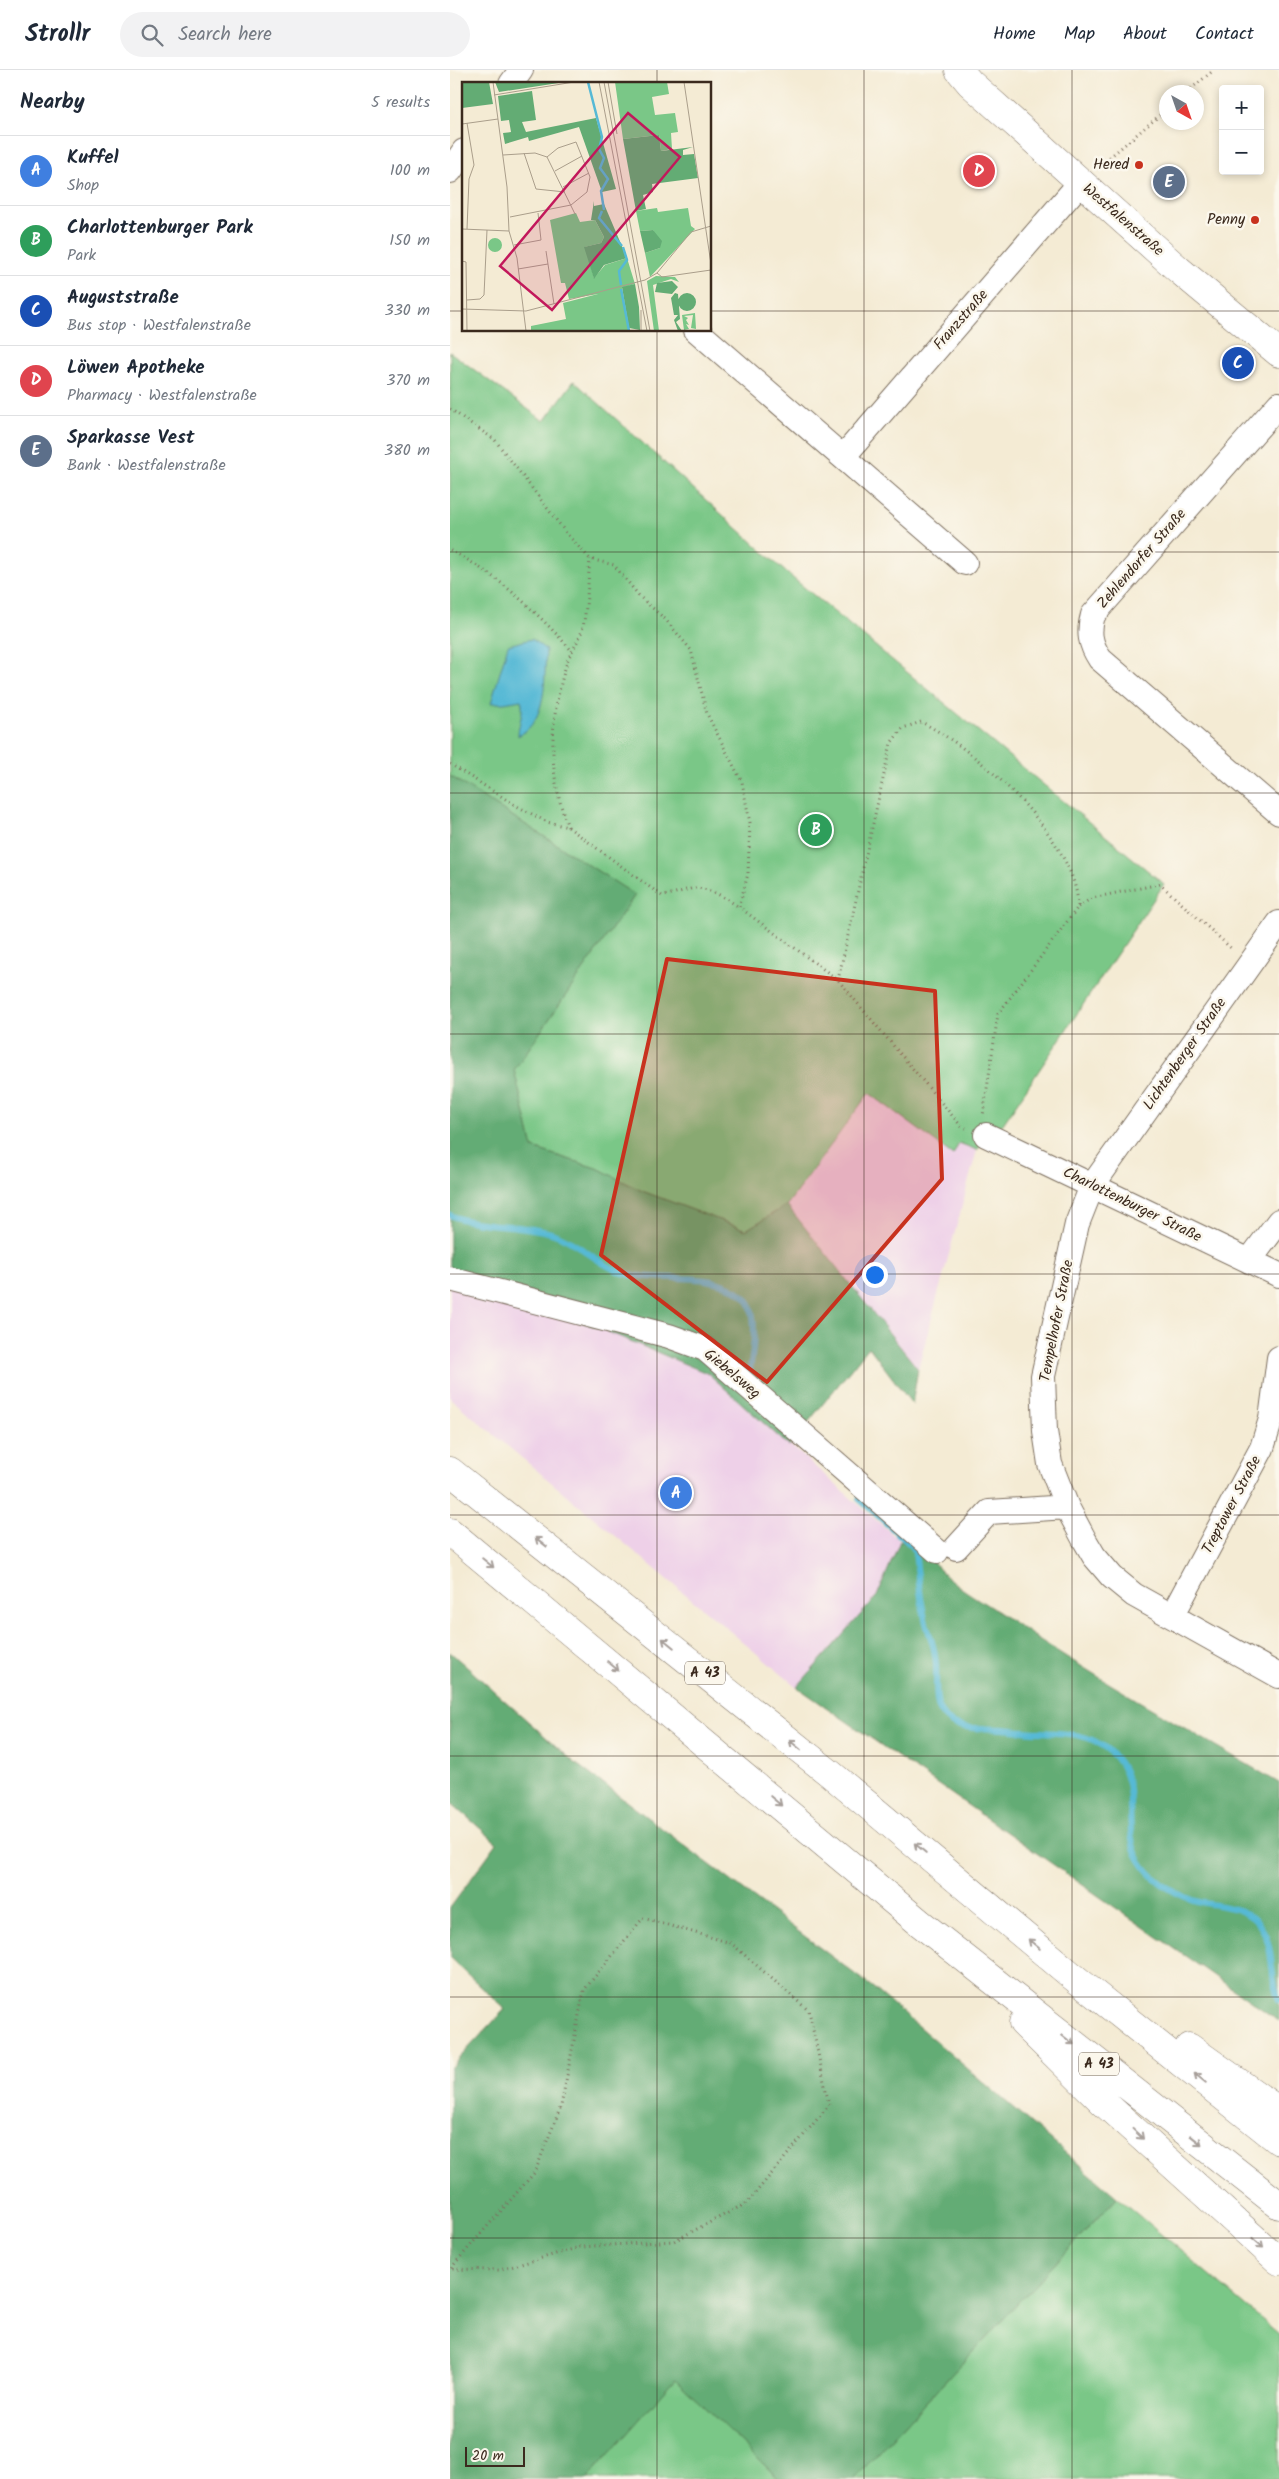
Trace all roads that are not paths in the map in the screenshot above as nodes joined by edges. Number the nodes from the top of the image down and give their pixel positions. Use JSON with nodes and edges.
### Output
{"nodes":[{"id":1,"x":521,"y":70,"type":"edge"},
{"id":2,"x":960,"y":74,"type":"edge"},
{"id":3,"x":512,"y":82,"type":"edge"},
{"id":4,"x":462,"y":154,"type":"edge"},
{"id":5,"x":450,"y":171,"type":"edge"},
{"id":6,"x":1080,"y":183,"type":"junction"},
{"id":7,"x":697,"y":331,"type":"edge"},
{"id":8,"x":1279,"y":354,"type":"edge"},
{"id":9,"x":1279,"y":404,"type":"edge"},
{"id":10,"x":842,"y":457,"type":"junction"},
{"id":11,"x":965,"y":563,"type":"dead end"},
{"id":12,"x":1279,"y":813,"type":"edge"},
{"id":13,"x":1279,"y":923,"type":"edge"},
{"id":14,"x":983,"y":1134,"type":"road end"},
{"id":15,"x":1092,"y":1186,"type":"junction"},
{"id":16,"x":1279,"y":1221,"type":"edge"},
{"id":17,"x":1249,"y":1261,"type":"junction"},
{"id":18,"x":1279,"y":1275,"type":"edge"},
{"id":19,"x":450,"y":1279,"type":"edge"},
{"id":20,"x":1279,"y":1358,"type":"edge"},
{"id":21,"x":450,"y":1471,"type":"edge"},
{"id":22,"x":1067,"y":1507,"type":"junction"},
{"id":23,"x":450,"y":1532,"type":"edge"},
{"id":24,"x":1172,"y":1616,"type":"junction"},
{"id":25,"x":1279,"y":1676,"type":"edge"},
{"id":26,"x":920,"y":1923,"type":"junction"},
{"id":27,"x":1071,"y":1975,"type":"junction"},
{"id":28,"x":1279,"y":2111,"type":"edge"},
{"id":29,"x":1279,"y":2141,"type":"edge"},
{"id":30,"x":1279,"y":2205,"type":"edge"},
{"id":31,"x":1279,"y":2261,"type":"edge"}],
"edges":[{"from":1,"to":3,"type":"street"},
{"from":2,"to":6,"type":"main road","name":"Westfalenstraße"},
{"from":4,"to":5,"type":"street"},
{"from":6,"to":8,"type":"main road","name":"Westfalenstraße"},
{"from":6,"to":10,"type":"street","name":"Franzstraße"},
{"from":7,"to":10,"type":"street"},
{"from":9,"to":12,"type":"street","name":"Zehlendorfer Straße"},
{"from":10,"to":11,"type":"street"},
{"from":13,"to":15,"type":"street","name":"Lichtenberger Straße"},
{"from":14,"to":15,"type":"street","name":"Charlottenburger Straße"},
{"from":15,"to":17,"type":"street","name":"Charlottenburger Straße"},
{"from":15,"to":22,"type":"street","name":"Tempelhofer Straße"},
{"from":16,"to":17,"type":"street"},
{"from":17,"to":18,"type":"street","name":"Charlottenburger Straße"},
{"from":19,"to":22,"type":"street","name":"Giebelsweg"},
{"from":20,"to":24,"type":"street","name":"Treptower Straße"},
{"from":27,"to":21,"type":"main road","number":"A 43","one_way":true},
{"from":22,"to":24,"type":"street","name":"Tempelhofer Straße"},
{"from":23,"to":26,"type":"main road","number":"A 43","one_way":true},
{"from":24,"to":25,"type":"street","name":"Tempelhofer Straße"},
{"from":26,"to":30,"type":"main road","number":"A 43","one_way":true},
{"from":26,"to":31,"type":"main road","one_way":true},
{"from":27,"to":28,"type":"main road"},
{"from":29,"to":27,"type":"main road","number":"A 43","one_way":true}]}
